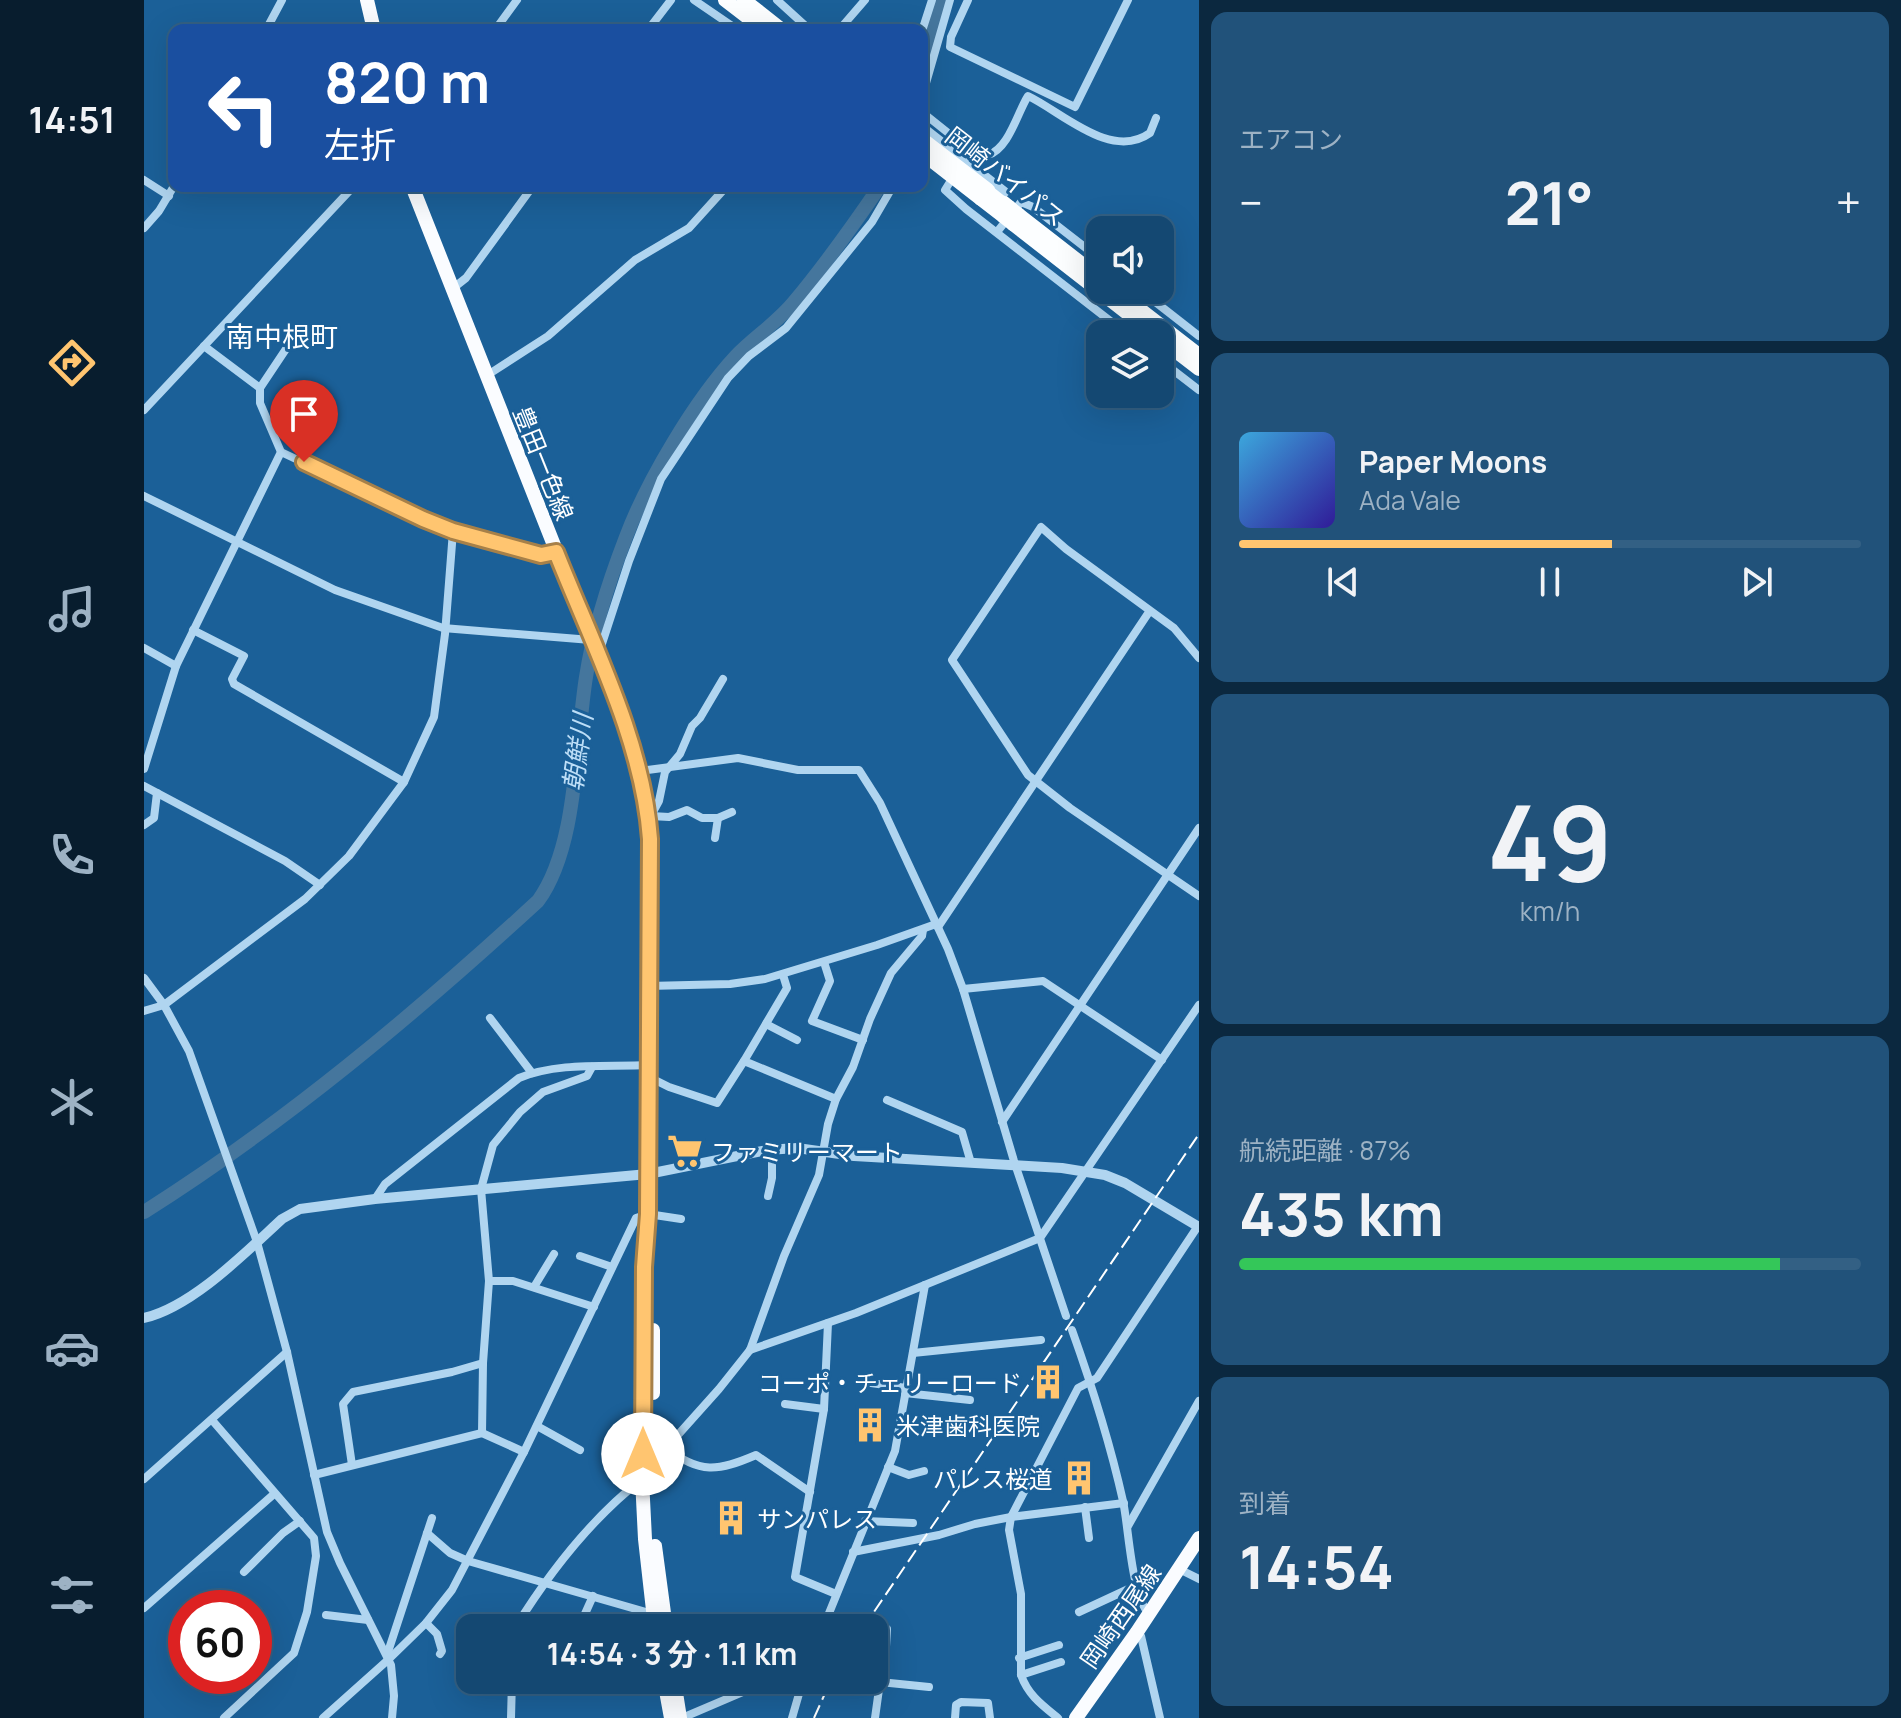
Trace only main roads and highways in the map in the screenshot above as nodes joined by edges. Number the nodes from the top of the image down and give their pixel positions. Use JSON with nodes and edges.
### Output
{"nodes":[{"id":1,"x":367,"y":0,"type":"edge"},
{"id":2,"x":723,"y":0,"type":"edge"},
{"id":3,"x":745,"y":4,"type":"edge"},
{"id":4,"x":373,"y":24,"type":"edge"},
{"id":5,"x":760,"y":24,"type":"edge"},
{"id":6,"x":774,"y":24,"type":"edge"},
{"id":7,"x":928,"y":144,"type":"edge"},
{"id":8,"x":928,"y":157,"type":"edge"},
{"id":9,"x":414,"y":192,"type":"edge"},
{"id":10,"x":985,"y":195,"type":"junction"},
{"id":11,"x":1012,"y":209,"type":"junction"},
{"id":12,"x":1086,"y":267,"type":"edge"},
{"id":13,"x":1133,"y":304,"type":"edge"},
{"id":14,"x":1138,"y":320,"type":"edge"},
{"id":15,"x":1174,"y":350,"type":"edge"},
{"id":16,"x":1199,"y":355,"type":"edge"},
{"id":17,"x":1199,"y":369,"type":"edge"},
{"id":18,"x":648,"y":1234,"type":"junction"},
{"id":19,"x":1199,"y":1538,"type":"edge"},
{"id":20,"x":653,"y":1614,"type":"edge"},
{"id":21,"x":664,"y":1614,"type":"edge"},
{"id":22,"x":667,"y":1694,"type":"edge"},
{"id":23,"x":677,"y":1694,"type":"edge"},
{"id":24,"x":671,"y":1718,"type":"edge"},
{"id":25,"x":681,"y":1718,"type":"edge"},
{"id":26,"x":1076,"y":1718,"type":"edge"}],
"edges":[{"from":1,"to":4,"type":"main road"},
{"from":2,"to":3,"type":"highway"},
{"from":3,"to":5,"type":"highway"},
{"from":3,"to":6,"type":"highway"},
{"from":7,"to":10,"type":"highway","name":"岡崎バイパス","bridge":true},
{"from":8,"to":10,"type":"highway","name":"岡崎バイパス","bridge":true},
{"from":9,"to":18,"type":"main road","name":"豊田一色線"},
{"from":10,"to":11,"type":"highway","name":"岡崎バイパス"},
{"from":11,"to":12,"type":"highway","name":"岡崎バイパス"},
{"from":11,"to":14,"type":"highway","name":"岡崎バイパス"},
{"from":13,"to":16,"type":"highway"},
{"from":15,"to":17,"type":"highway"},
{"from":18,"to":20,"type":"main road","name":"豊田一色線"},
{"from":18,"to":21,"type":"main road","name":"豊田一色線"},
{"from":19,"to":26,"type":"main road","name":"岡崎西尾線"},
{"from":22,"to":24,"type":"main road"},
{"from":23,"to":25,"type":"main road"}]}
